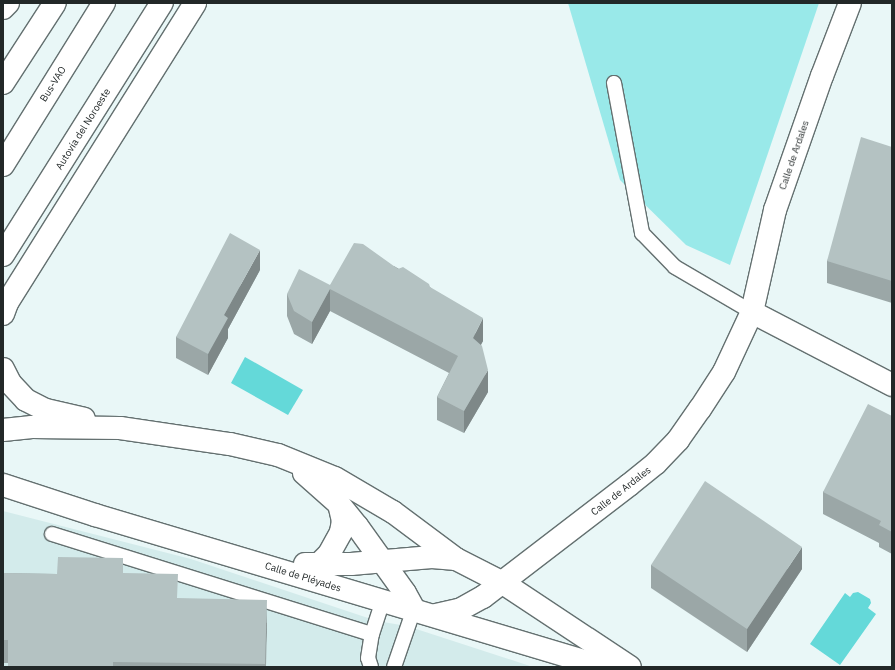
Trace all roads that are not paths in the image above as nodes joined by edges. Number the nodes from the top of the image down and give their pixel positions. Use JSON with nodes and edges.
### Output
{"nodes":[{"id":1,"x":8,"y":3,"type":"edge"},
{"id":2,"x":55,"y":3,"type":"edge"},
{"id":3,"x":104,"y":3,"type":"edge"},
{"id":4,"x":162,"y":3,"type":"edge"},
{"id":5,"x":195,"y":3,"type":"edge"},
{"id":6,"x":850,"y":3,"type":"edge"},
{"id":7,"x":3,"y":8,"type":"edge"},
{"id":8,"x":3,"y":83,"type":"edge"},
{"id":9,"x":614,"y":83,"type":"dead end"},
{"id":10,"x":3,"y":165,"type":"edge"},
{"id":11,"x":3,"y":255,"type":"edge"},
{"id":12,"x":752,"y":312,"type":"junction"},
{"id":13,"x":3,"y":314,"type":"edge"},
{"id":14,"x":3,"y":369,"type":"edge"},
{"id":15,"x":892,"y":385,"type":"edge"},
{"id":16,"x":120,"y":428,"type":"junction"},
{"id":17,"x":3,"y":430,"type":"edge"},
{"id":18,"x":278,"y":455,"type":"junction"},
{"id":19,"x":3,"y":485,"type":"edge"},
{"id":20,"x":339,"y":504,"type":"junction"},
{"id":21,"x":52,"y":534,"type":"dead end"},
{"id":22,"x":246,"y":560,"type":"junction"},
{"id":23,"x":382,"y":562,"type":"junction"},
{"id":24,"x":462,"y":562,"type":"junction"},
{"id":25,"x":318,"y":565,"type":"junction"},
{"id":26,"x":503,"y":583,"type":"junction"},
{"id":27,"x":383,"y":600,"type":"junction"},
{"id":28,"x":461,"y":609,"type":"junction"},
{"id":29,"x":414,"y":610,"type":"junction"},
{"id":30,"x":436,"y":615,"type":"junction"},
{"id":31,"x":372,"y":634,"type":"junction"},
{"id":32,"x":371,"y":667,"type":"edge"},
{"id":33,"x":394,"y":667,"type":"edge"},
{"id":34,"x":604,"y":667,"type":"edge"},
{"id":35,"x":630,"y":667,"type":"edge"}],
"edges":[{"from":1,"to":7,"type":"main road"},
{"from":2,"to":8,"type":"main road"},
{"from":3,"to":10,"type":"main road","name":"Bus-VAO"},
{"from":4,"to":11,"type":"main road","name":"Autovía del Noroeste"},
{"from":5,"to":13,"type":"main road"},
{"from":6,"to":12,"type":"main road","name":"Calle de Ardales"},
{"from":9,"to":12,"type":"lane"},
{"from":12,"to":15,"type":"main road"},
{"from":12,"to":26,"type":"main road","name":"Calle de Ardales"},
{"from":14,"to":16,"type":"main road"},
{"from":16,"to":17,"type":"main road"},
{"from":16,"to":18,"type":"main road"},
{"from":18,"to":20,"type":"main road"},
{"from":18,"to":24,"type":"main road"},
{"from":19,"to":22,"type":"main road","name":"Calle de Pléyades"},
{"from":20,"to":23,"type":"main road"},
{"from":20,"to":25,"type":"main road"},
{"from":21,"to":31,"type":"lane"},
{"from":22,"to":25,"type":"main road"},
{"from":22,"to":27,"type":"main road","name":"Calle de Pléyades"},
{"from":23,"to":24,"type":"main road"},
{"from":23,"to":25,"type":"main road"},
{"from":23,"to":29,"type":"main road"},
{"from":24,"to":26,"type":"main road"},
{"from":24,"to":28,"type":"main road"},
{"from":26,"to":28,"type":"main road","name":"Calle de Ardales"},
{"from":26,"to":35,"type":"main road"},
{"from":27,"to":29,"type":"main road","name":"Calle de Pléyades"},
{"from":27,"to":31,"type":"lane"},
{"from":28,"to":30,"type":"main road","name":"Calle de Ardales"},
{"from":29,"to":30,"type":"main road","name":"Calle de Pléyades"},
{"from":29,"to":33,"type":"lane"},
{"from":30,"to":34,"type":"main road","name":"Calle de Pléyades"},
{"from":31,"to":32,"type":"lane"}]}
